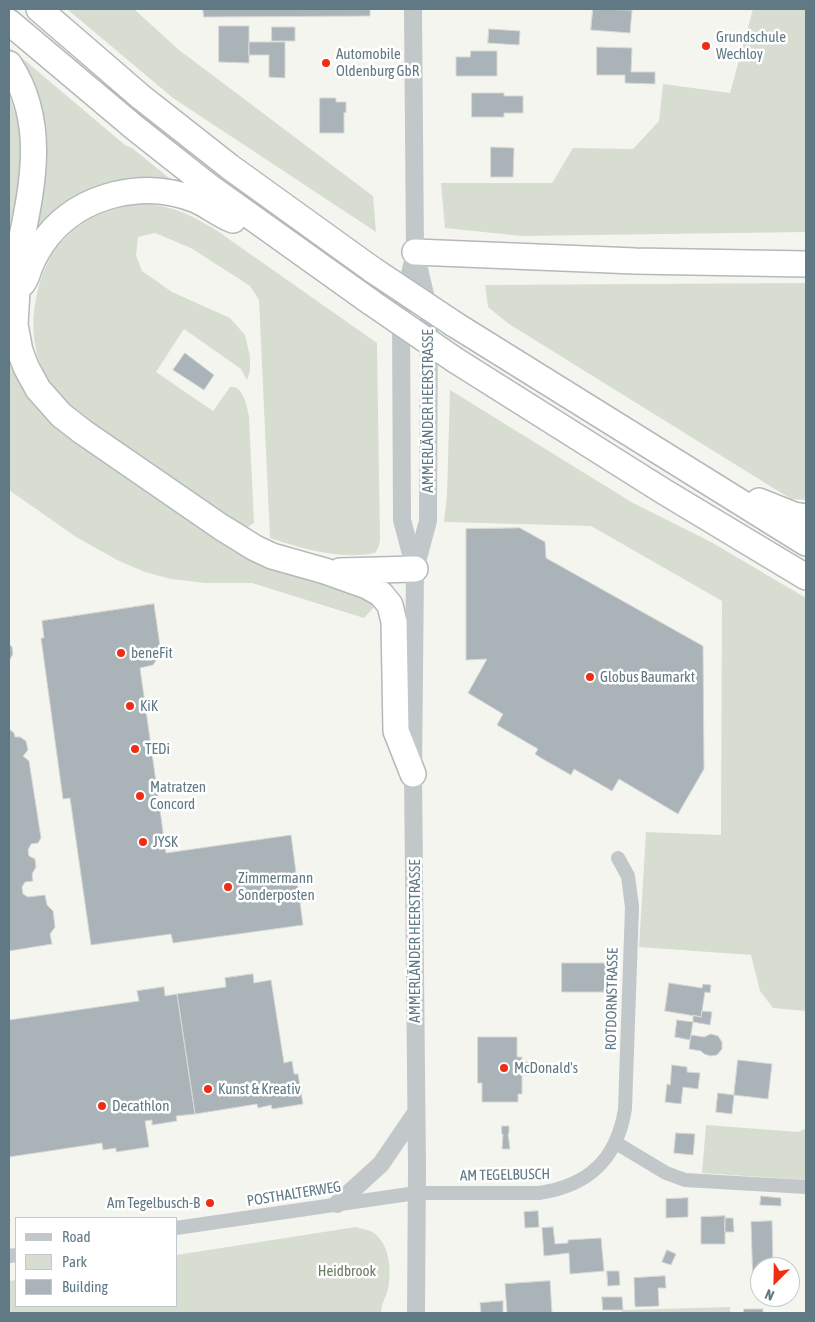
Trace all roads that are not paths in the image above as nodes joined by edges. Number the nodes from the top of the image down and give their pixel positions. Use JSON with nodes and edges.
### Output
{"nodes":[{"id":1,"x":38,"y":9,"type":"edge"},
{"id":2,"x":413,"y":9,"type":"edge"},
{"id":3,"x":9,"y":22,"type":"edge"},
{"id":4,"x":9,"y":64,"type":"edge"},
{"id":5,"x":277,"y":236,"type":"junction"},
{"id":6,"x":414,"y":252,"type":"junction"},
{"id":7,"x":806,"y":264,"type":"edge"},
{"id":8,"x":17,"y":290,"type":"junction"},
{"id":9,"x":703,"y":480,"type":"junction"},
{"id":10,"x":806,"y":517,"type":"edge"},
{"id":11,"x":806,"y":543,"type":"edge"},
{"id":12,"x":415,"y":569,"type":"junction"},
{"id":13,"x":325,"y":571,"type":"junction"},
{"id":14,"x":806,"y":577,"type":"edge"},
{"id":15,"x":413,"y":774,"type":"junction"},
{"id":16,"x":618,"y":858,"type":"dead end"},
{"id":17,"x":415,"y":1114,"type":"junction"},
{"id":18,"x":616,"y":1143,"type":"junction"},
{"id":19,"x":806,"y":1188,"type":"edge"},
{"id":20,"x":416,"y":1193,"type":"junction"},
{"id":21,"x":337,"y":1204,"type":"junction"},
{"id":22,"x":178,"y":1228,"type":"edge"},
{"id":23,"x":416,"y":1313,"type":"edge"}],
"edges":[{"from":1,"to":9,"type":"highway","bridge":true},
{"from":2,"to":6,"type":"street","name":"AMMERLÄNDER HEERSTRASSE"},
{"from":3,"to":5,"type":"highway"},
{"from":4,"to":8,"type":"highway"},
{"from":5,"to":8,"type":"highway"},
{"from":5,"to":14,"type":"highway","bridge":true},
{"from":6,"to":7,"type":"highway"},
{"from":6,"to":12,"type":"street","name":"AMMERLÄNDER HEERSTRASSE"},
{"from":6,"to":12,"type":"street","name":"AMMERLÄNDER HEERSTRASSE"},
{"from":8,"to":13,"type":"highway"},
{"from":9,"to":10,"type":"highway"},
{"from":9,"to":11,"type":"highway"},
{"from":12,"to":13,"type":"highway"},
{"from":12,"to":15,"type":"street","name":"AMMERLÄNDER HEERSTRASSE"},
{"from":13,"to":15,"type":"highway"},
{"from":15,"to":17,"type":"street","name":"AMMERLÄNDER HEERSTRASSE"},
{"from":16,"to":18,"type":"street","name":"ROTDORNSTRASSE"},
{"from":17,"to":20,"type":"street","name":"AMMERLÄNDER HEERSTRASSE"},
{"from":17,"to":21,"type":"street"},
{"from":18,"to":19,"type":"street"},
{"from":18,"to":20,"type":"street","name":"AM TEGELBUSCH"},
{"from":20,"to":21,"type":"street","name":"POSTHALTERWEG"},
{"from":20,"to":23,"type":"street","name":"AMMERLÄNDER HEERSTRASSE"},
{"from":21,"to":22,"type":"street","name":"POSTHALTERWEG"}]}
